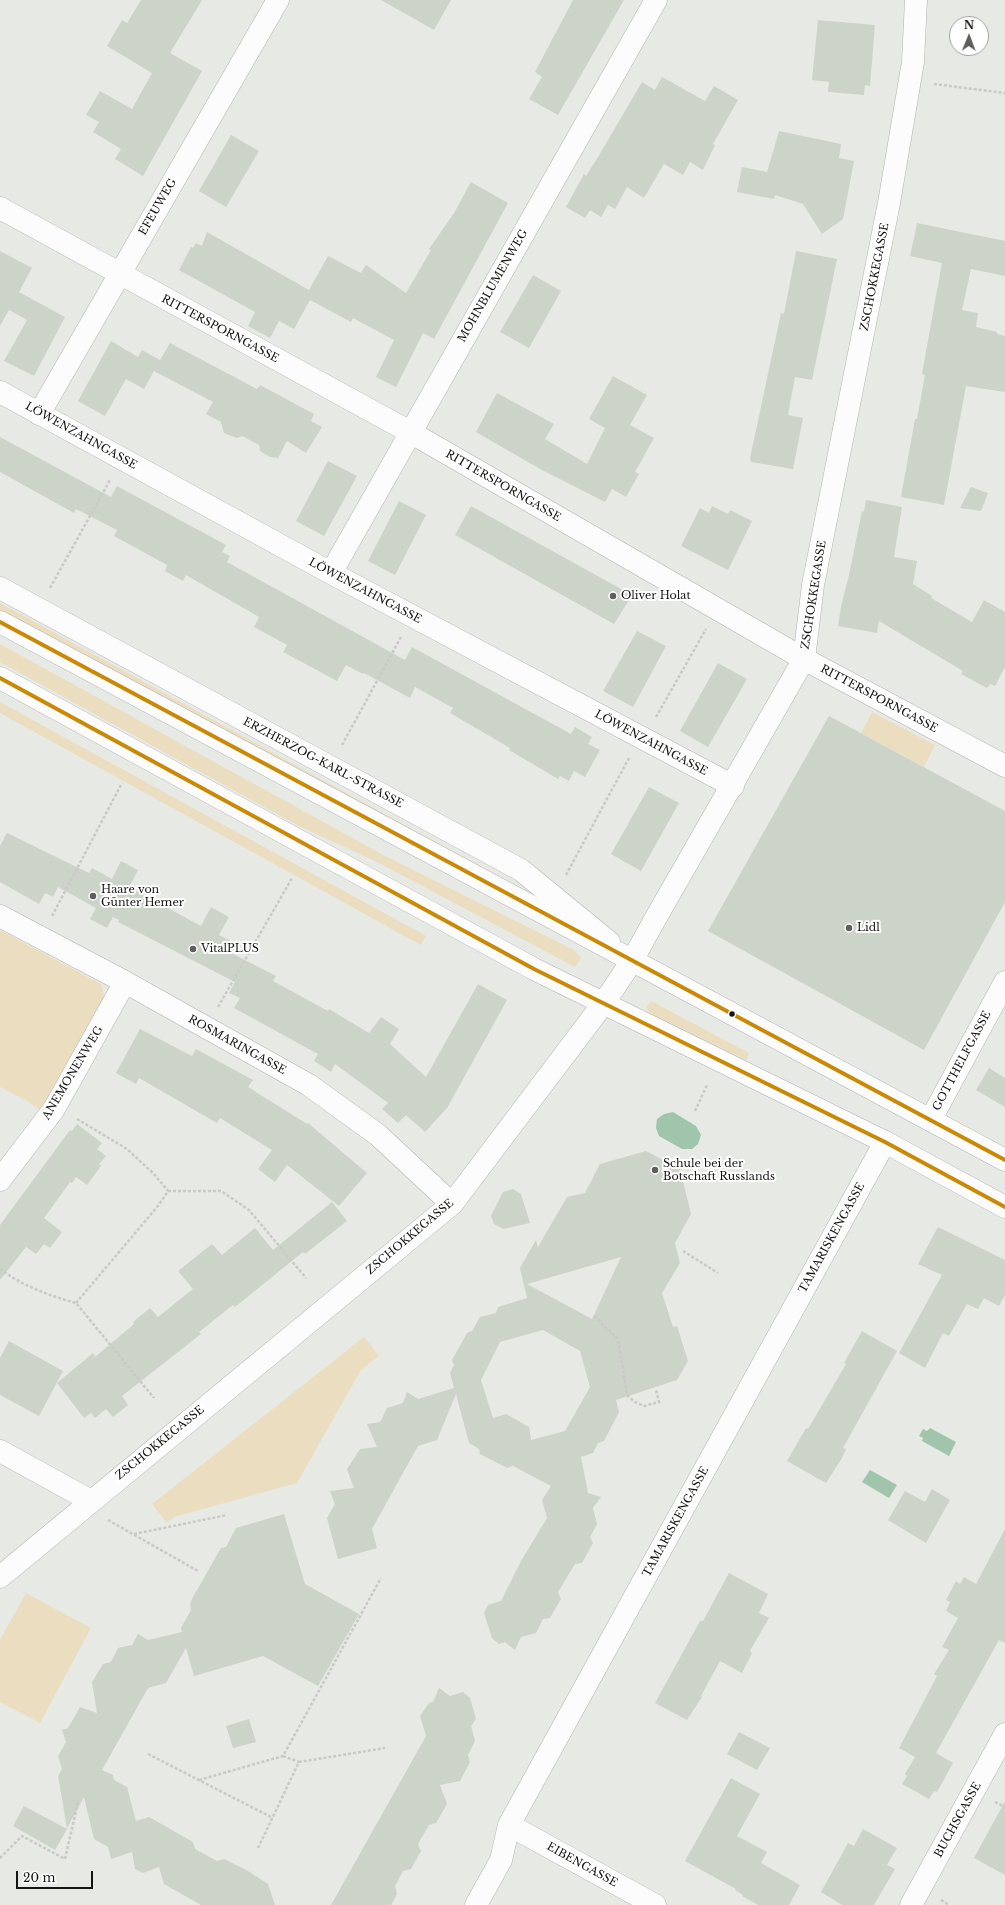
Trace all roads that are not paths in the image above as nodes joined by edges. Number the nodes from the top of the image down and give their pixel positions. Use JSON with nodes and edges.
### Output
{"nodes":[{"id":1,"x":278,"y":0,"type":"edge"},
{"id":2,"x":656,"y":0,"type":"edge"},
{"id":3,"x":916,"y":0,"type":"edge"},
{"id":4,"x":0,"y":208,"type":"edge"},
{"id":5,"x":119,"y":275,"type":"junction"},
{"id":6,"x":0,"y":392,"type":"edge"},
{"id":7,"x":39,"y":414,"type":"junction"},
{"id":8,"x":410,"y":432,"type":"junction"},
{"id":9,"x":331,"y":573,"type":"junction"},
{"id":10,"x":0,"y":588,"type":"edge"},
{"id":11,"x":0,"y":622,"type":"edge"},
{"id":12,"x":804,"y":659,"type":"junction"},
{"id":13,"x":0,"y":678,"type":"edge"},
{"id":14,"x":1004,"y":764,"type":"edge"},
{"id":15,"x":733,"y":786,"type":"junction"},
{"id":16,"x":0,"y":916,"type":"edge"},
{"id":17,"x":632,"y":960,"type":"junction"},
{"id":18,"x":125,"y":982,"type":"junction"},
{"id":19,"x":1005,"y":982,"type":"edge"},
{"id":20,"x":603,"y":1004,"type":"junction"},
{"id":21,"x":931,"y":1119,"type":"junction"},
{"id":22,"x":885,"y":1142,"type":"junction"},
{"id":23,"x":1005,"y":1160,"type":"edge"},
{"id":24,"x":0,"y":1180,"type":"edge"},
{"id":25,"x":452,"y":1204,"type":"junction"},
{"id":26,"x":1005,"y":1207,"type":"edge"},
{"id":27,"x":0,"y":1451,"type":"edge"},
{"id":28,"x":91,"y":1501,"type":"junction"},
{"id":29,"x":0,"y":1577,"type":"edge"},
{"id":30,"x":1005,"y":1734,"type":"edge"},
{"id":31,"x":509,"y":1825,"type":"junction"},
{"id":32,"x":476,"y":1905,"type":"edge"},
{"id":33,"x":655,"y":1905,"type":"edge"},
{"id":34,"x":911,"y":1905,"type":"edge"}],
"edges":[{"from":1,"to":5,"type":"street","name":"EFEUWEG"},
{"from":2,"to":8,"type":"street","name":"MOHNBLUMENWEG"},
{"from":3,"to":12,"type":"street","name":"ZSCHOKKEGASSE"},
{"from":4,"to":5,"type":"street","name":"RITTERSPORNGASSE"},
{"from":5,"to":7,"type":"street","name":"EFEUWEG"},
{"from":5,"to":8,"type":"street","name":"RITTERSPORNGASSE"},
{"from":6,"to":7,"type":"street","name":"LÖWENZAHNGASSE"},
{"from":7,"to":9,"type":"street","name":"LÖWENZAHNGASSE"},
{"from":8,"to":9,"type":"street","name":"MOHNBLUMENWEG"},
{"from":8,"to":12,"type":"street","name":"RITTERSPORNGASSE"},
{"from":9,"to":15,"type":"street","name":"LÖWENZAHNGASSE"},
{"from":10,"to":17,"type":"street","name":"ERZHERZOG-KARL-STRASSE"},
{"from":11,"to":17,"type":"street","name":"ERZHERZOG-KARL-STRASSE"},
{"from":12,"to":14,"type":"street","name":"RITTERSPORNGASSE"},
{"from":12,"to":15,"type":"street","name":"ZSCHOKKEGASSE"},
{"from":13,"to":20,"type":"street"},
{"from":15,"to":17,"type":"street","name":"ZSCHOKKEGASSE"},
{"from":16,"to":18,"type":"street","name":"ROSMARINGASSE"},
{"from":17,"to":20,"type":"street","name":"ZSCHOKKEGASSE"},
{"from":17,"to":21,"type":"street","name":"ERZHERZOG-KARL-STRASSE"},
{"from":18,"to":24,"type":"street","name":"ANEMONENWEG"},
{"from":18,"to":25,"type":"street","name":"ROSMARINGASSE"},
{"from":19,"to":21,"type":"street","name":"GOTTHELFGASSE"},
{"from":20,"to":22,"type":"street"},
{"from":20,"to":25,"type":"street","name":"ZSCHOKKEGASSE"},
{"from":21,"to":23,"type":"street","name":"ERZHERZOG-KARL-STRASSE"},
{"from":22,"to":26,"type":"street"},
{"from":22,"to":31,"type":"street","name":"TAMARISKENGASSE"},
{"from":25,"to":28,"type":"street","name":"ZSCHOKKEGASSE"},
{"from":27,"to":28,"type":"street"},
{"from":28,"to":29,"type":"street","name":"ZSCHOKKEGASSE"},
{"from":30,"to":34,"type":"street","name":"BUCHSGASSE"},
{"from":31,"to":32,"type":"street","name":"TAMARISKENGASSE"},
{"from":31,"to":33,"type":"street","name":"EIBENGASSE"}]}
